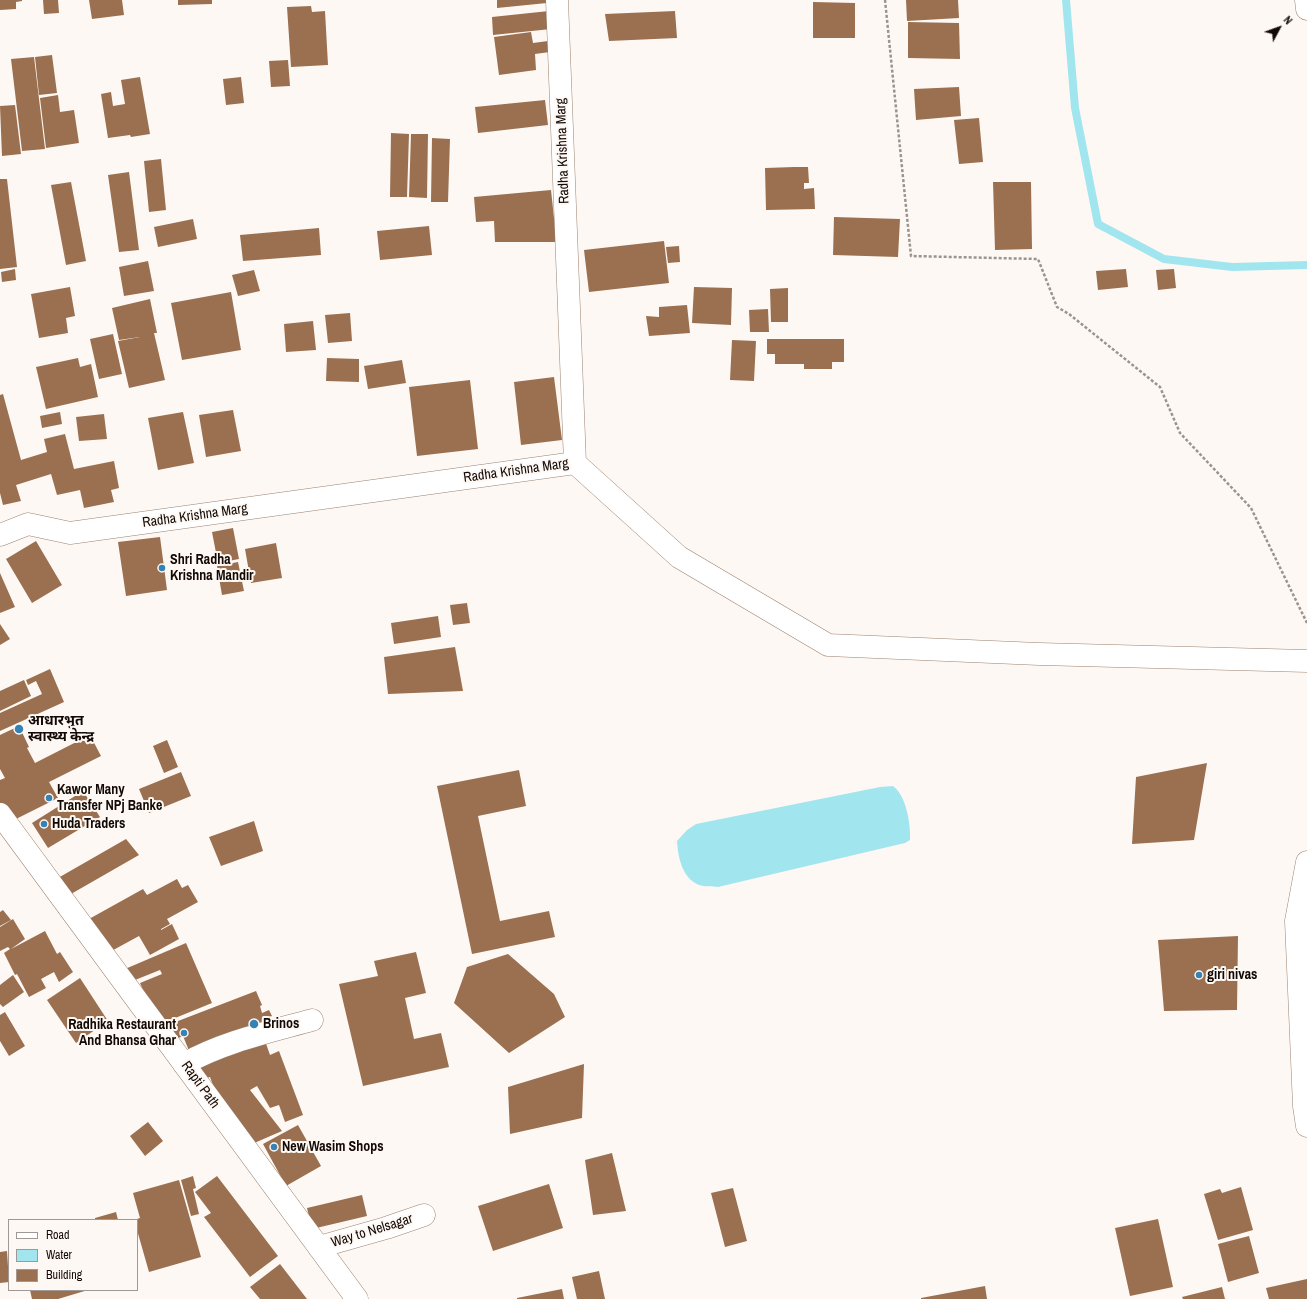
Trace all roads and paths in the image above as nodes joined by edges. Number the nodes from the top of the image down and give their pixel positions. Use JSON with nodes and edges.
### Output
{"nodes":[{"id":1,"x":557,"y":0,"type":"edge"},
{"id":2,"x":886,"y":0,"type":"edge"},
{"id":3,"x":1306,"y":0,"type":"edge"},
{"id":4,"x":1307,"y":9,"type":"edge"},
{"id":5,"x":575,"y":463,"type":"junction"},
{"id":6,"x":0,"y":535,"type":"edge"},
{"id":7,"x":1307,"y":623,"type":"edge"},
{"id":8,"x":1307,"y":661,"type":"edge"},
{"id":9,"x":0,"y":814,"type":"edge"},
{"id":10,"x":1307,"y":862,"type":"edge"},
{"id":11,"x":312,"y":1020,"type":"dead end"},
{"id":12,"x":184,"y":1064,"type":"junction"},
{"id":13,"x":1307,"y":1126,"type":"edge"},
{"id":14,"x":424,"y":1215,"type":"dead end"},
{"id":15,"x":319,"y":1247,"type":"junction"},
{"id":16,"x":357,"y":1299,"type":"edge"}],
"edges":[{"from":1,"to":5,"type":"street","name":"Radha Krishna Marg"},
{"from":2,"to":7,"type":"path"},
{"from":3,"to":4,"type":"street"},
{"from":5,"to":6,"type":"street","name":"Radha Krishna Marg"},
{"from":5,"to":8,"type":"street"},
{"from":9,"to":12,"type":"street","name":"Rapti Path"},
{"from":10,"to":13,"type":"street"},
{"from":11,"to":12,"type":"street"},
{"from":12,"to":15,"type":"street","name":"Rapti Path"},
{"from":14,"to":15,"type":"street","name":"Way to Nelsagar"},
{"from":15,"to":16,"type":"street","name":"Rapti Path"}]}
